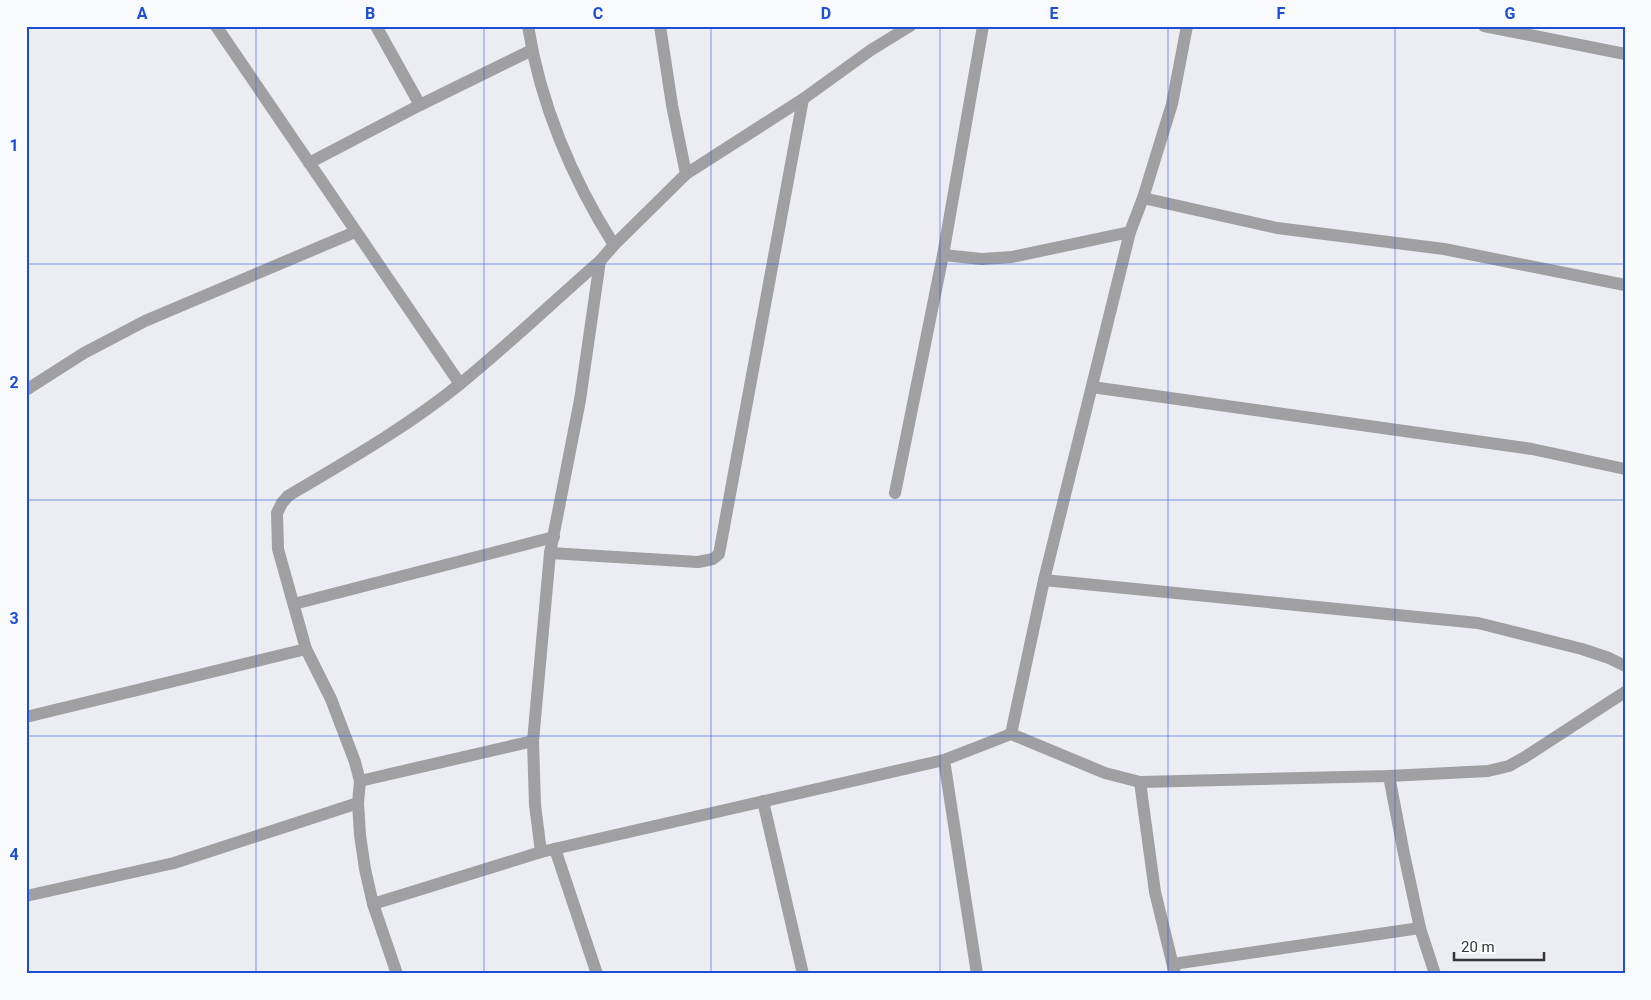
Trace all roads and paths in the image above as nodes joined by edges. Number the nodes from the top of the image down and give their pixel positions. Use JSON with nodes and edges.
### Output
{"nodes":[{"id":1,"x":216,"y":26,"type":"edge"},
{"id":2,"x":376,"y":26,"type":"edge"},
{"id":3,"x":528,"y":26,"type":"edge"},
{"id":4,"x":660,"y":26,"type":"edge"},
{"id":5,"x":910,"y":26,"type":"edge"},
{"id":6,"x":983,"y":26,"type":"edge"},
{"id":7,"x":1187,"y":26,"type":"edge"},
{"id":8,"x":1484,"y":26,"type":"edge"},
{"id":9,"x":532,"y":50,"type":"junction"},
{"id":10,"x":1625,"y":54,"type":"edge"},
{"id":11,"x":803,"y":100,"type":"junction"},
{"id":12,"x":420,"y":105,"type":"junction"},
{"id":13,"x":309,"y":163,"type":"junction"},
{"id":14,"x":686,"y":174,"type":"junction"},
{"id":15,"x":1143,"y":198,"type":"junction"},
{"id":16,"x":355,"y":232,"type":"junction"},
{"id":17,"x":1130,"y":232,"type":"junction"},
{"id":18,"x":614,"y":245,"type":"junction"},
{"id":19,"x":943,"y":255,"type":"junction"},
{"id":20,"x":600,"y":261,"type":"junction"},
{"id":21,"x":1625,"y":285,"type":"edge"},
{"id":22,"x":460,"y":384,"type":"junction"},
{"id":23,"x":1092,"y":387,"type":"junction"},
{"id":24,"x":26,"y":390,"type":"edge"},
{"id":25,"x":1625,"y":469,"type":"edge"},
{"id":26,"x":895,"y":494,"type":"dead end"},
{"id":27,"x":554,"y":537,"type":"junction"},
{"id":28,"x":550,"y":553,"type":"junction"},
{"id":29,"x":1044,"y":580,"type":"junction"},
{"id":30,"x":294,"y":604,"type":"junction"},
{"id":31,"x":306,"y":649,"type":"junction"},
{"id":32,"x":1625,"y":666,"type":"edge"},
{"id":33,"x":1625,"y":692,"type":"edge"},
{"id":34,"x":26,"y":716,"type":"edge"},
{"id":35,"x":1011,"y":734,"type":"junction"},
{"id":36,"x":533,"y":741,"type":"junction"},
{"id":37,"x":944,"y":760,"type":"junction"},
{"id":38,"x":1389,"y":776,"type":"junction"},
{"id":39,"x":360,"y":781,"type":"junction"},
{"id":40,"x":1140,"y":782,"type":"junction"},
{"id":41,"x":762,"y":801,"type":"junction"},
{"id":42,"x":358,"y":802,"type":"junction"},
{"id":43,"x":555,"y":849,"type":"junction"},
{"id":44,"x":541,"y":852,"type":"junction"},
{"id":45,"x":26,"y":896,"type":"edge"},
{"id":46,"x":373,"y":904,"type":"junction"},
{"id":47,"x":1420,"y":928,"type":"junction"},
{"id":48,"x":1174,"y":969,"type":"edge"},
{"id":49,"x":397,"y":974,"type":"edge"},
{"id":50,"x":598,"y":974,"type":"edge"},
{"id":51,"x":803,"y":974,"type":"edge"},
{"id":52,"x":977,"y":974,"type":"edge"},
{"id":53,"x":1435,"y":974,"type":"edge"}],
"edges":[{"from":1,"to":13,"type":"street"},
{"from":2,"to":12,"type":"street"},
{"from":3,"to":9,"type":"street"},
{"from":4,"to":14,"type":"street"},
{"from":5,"to":11,"type":"street"},
{"from":6,"to":19,"type":"street"},
{"from":7,"to":15,"type":"street"},
{"from":8,"to":10,"type":"street"},
{"from":9,"to":12,"type":"street"},
{"from":9,"to":18,"type":"street"},
{"from":11,"to":14,"type":"street"},
{"from":11,"to":28,"type":"street"},
{"from":12,"to":13,"type":"street"},
{"from":13,"to":16,"type":"street"},
{"from":14,"to":18,"type":"street"},
{"from":15,"to":17,"type":"street"},
{"from":15,"to":21,"type":"street"},
{"from":16,"to":22,"type":"street"},
{"from":16,"to":24,"type":"street"},
{"from":17,"to":19,"type":"street"},
{"from":17,"to":23,"type":"street"},
{"from":18,"to":20,"type":"street"},
{"from":19,"to":26,"type":"street"},
{"from":20,"to":22,"type":"street"},
{"from":20,"to":27,"type":"street"},
{"from":22,"to":30,"type":"street"},
{"from":23,"to":25,"type":"street"},
{"from":23,"to":29,"type":"street"},
{"from":27,"to":28,"type":"street"},
{"from":27,"to":30,"type":"street"},
{"from":28,"to":36,"type":"street"},
{"from":29,"to":32,"type":"street"},
{"from":29,"to":35,"type":"street"},
{"from":30,"to":31,"type":"street"},
{"from":31,"to":34,"type":"street"},
{"from":31,"to":39,"type":"street"},
{"from":33,"to":38,"type":"street"},
{"from":35,"to":37,"type":"street"},
{"from":35,"to":40,"type":"street"},
{"from":36,"to":39,"type":"street"},
{"from":36,"to":44,"type":"street"},
{"from":37,"to":41,"type":"street"},
{"from":37,"to":52,"type":"street"},
{"from":38,"to":40,"type":"street"},
{"from":38,"to":47,"type":"street"},
{"from":39,"to":42,"type":"street"},
{"from":40,"to":48,"type":"street"},
{"from":41,"to":43,"type":"street"},
{"from":41,"to":51,"type":"street"},
{"from":42,"to":45,"type":"street"},
{"from":42,"to":46,"type":"street"},
{"from":43,"to":44,"type":"street"},
{"from":43,"to":50,"type":"street"},
{"from":44,"to":46,"type":"street"},
{"from":46,"to":49,"type":"street"},
{"from":47,"to":48,"type":"street"},
{"from":47,"to":53,"type":"street"}]}
